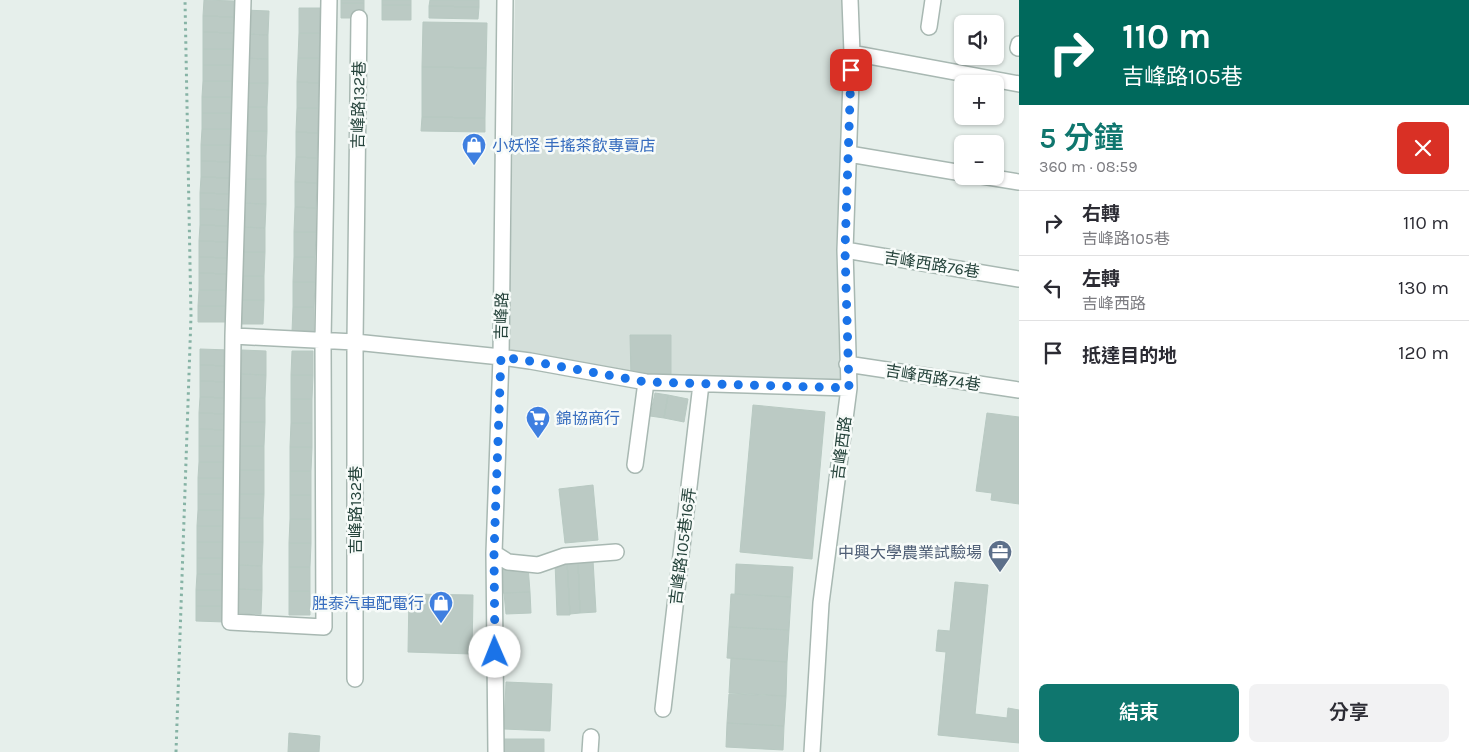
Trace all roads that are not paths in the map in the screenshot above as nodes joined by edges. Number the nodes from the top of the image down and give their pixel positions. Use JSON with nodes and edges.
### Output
{"nodes":[{"id":1,"x":243,"y":0,"type":"edge"},
{"id":2,"x":330,"y":0,"type":"edge"},
{"id":3,"x":505,"y":0,"type":"edge"},
{"id":4,"x":850,"y":0,"type":"edge"},
{"id":5,"x":932,"y":0,"type":"edge"},
{"id":6,"x":359,"y":18,"type":"dead end"},
{"id":7,"x":929,"y":27,"type":"dead end"},
{"id":8,"x":852,"y":53,"type":"junction"},
{"id":9,"x":1019,"y":84,"type":"edge"},
{"id":10,"x":850,"y":154,"type":"junction"},
{"id":11,"x":954,"y":172,"type":"edge"},
{"id":12,"x":1004,"y":180,"type":"edge"},
{"id":13,"x":1019,"y":182,"type":"edge"},
{"id":14,"x":845,"y":250,"type":"junction"},
{"id":15,"x":1019,"y":279,"type":"edge"},
{"id":16,"x":233,"y":336,"type":"junction"},
{"id":17,"x":323,"y":341,"type":"junction"},
{"id":18,"x":355,"y":342,"type":"junction"},
{"id":19,"x":501,"y":357,"type":"junction"},
{"id":20,"x":847,"y":364,"type":"junction"},
{"id":21,"x":646,"y":382,"type":"junction"},
{"id":22,"x":701,"y":384,"type":"junction"},
{"id":23,"x":849,"y":388,"type":"junction"},
{"id":24,"x":1019,"y":390,"type":"edge"},
{"id":25,"x":635,"y":465,"type":"dead end"},
{"id":26,"x":616,"y":552,"type":"dead end"},
{"id":27,"x":494,"y":553,"type":"junction"},
{"id":28,"x":355,"y":679,"type":"dead end"},
{"id":29,"x":663,"y":709,"type":"dead end"},
{"id":30,"x":496,"y":752,"type":"edge"},
{"id":31,"x":812,"y":752,"type":"edge"}],
"edges":[{"from":1,"to":16,"type":"street"},
{"from":2,"to":17,"type":"street"},
{"from":3,"to":19,"type":"street","name":"吉峰路"},
{"from":4,"to":8,"type":"street","name":"吉峰西路"},
{"from":5,"to":7,"type":"street"},
{"from":6,"to":18,"type":"street","name":"吉峰路132巷"},
{"from":8,"to":9,"type":"street"},
{"from":8,"to":10,"type":"street","name":"吉峰西路"},
{"from":10,"to":11,"type":"street"},
{"from":10,"to":14,"type":"street","name":"吉峰西路"},
{"from":12,"to":13,"type":"street"},
{"from":14,"to":15,"type":"street","name":"吉峰西路76巷"},
{"from":14,"to":20,"type":"street","name":"吉峰西路"},
{"from":16,"to":17,"type":"street"},
{"from":16,"to":17,"type":"street"},
{"from":17,"to":18,"type":"street"},
{"from":18,"to":19,"type":"street"},
{"from":18,"to":28,"type":"street","name":"吉峰路132巷"},
{"from":19,"to":21,"type":"street"},
{"from":19,"to":27,"type":"street","name":"吉峰路"},
{"from":20,"to":23,"type":"street","name":"吉峰西路"},
{"from":20,"to":24,"type":"street","name":"吉峰西路74巷"},
{"from":21,"to":22,"type":"street"},
{"from":21,"to":25,"type":"street"},
{"from":22,"to":23,"type":"street"},
{"from":22,"to":29,"type":"street","name":"吉峰路105巷16弄"},
{"from":23,"to":31,"type":"street","name":"吉峰西路"},
{"from":26,"to":27,"type":"street"},
{"from":27,"to":30,"type":"street","name":"吉峰路"}]}
